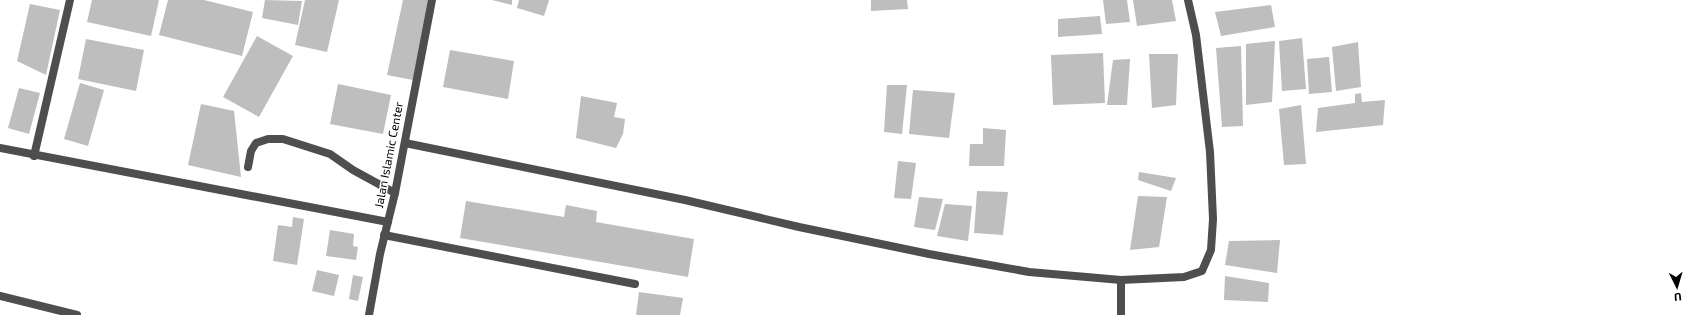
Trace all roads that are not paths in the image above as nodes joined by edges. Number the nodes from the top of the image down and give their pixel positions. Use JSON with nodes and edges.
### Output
{"nodes":[{"id":1,"x":70,"y":0,"type":"edge"},
{"id":2,"x":432,"y":0,"type":"edge"},
{"id":3,"x":1188,"y":0,"type":"edge"},
{"id":4,"x":405,"y":143,"type":"junction"},
{"id":5,"x":0,"y":148,"type":"edge"},
{"id":6,"x":34,"y":156,"type":"junction"},
{"id":7,"x":248,"y":167,"type":"dead end"},
{"id":8,"x":395,"y":192,"type":"junction"},
{"id":9,"x":388,"y":222,"type":"junction"},
{"id":10,"x":384,"y":235,"type":"junction"},
{"id":11,"x":1121,"y":280,"type":"junction"},
{"id":12,"x":634,"y":284,"type":"dead end"},
{"id":13,"x":0,"y":296,"type":"edge"},
{"id":14,"x":77,"y":315,"type":"edge"},
{"id":15,"x":369,"y":315,"type":"edge"},
{"id":16,"x":1121,"y":315,"type":"edge"}],
"edges":[{"from":1,"to":6,"type":"street"},
{"from":2,"to":4,"type":"street","name":"Jalan Islamic Center"},
{"from":3,"to":11,"type":"street"},
{"from":4,"to":8,"type":"street","name":"Jalan Islamic Center"},
{"from":4,"to":11,"type":"street"},
{"from":5,"to":6,"type":"street"},
{"from":6,"to":9,"type":"street"},
{"from":7,"to":8,"type":"street"},
{"from":8,"to":9,"type":"street","name":"Jalan Islamic Center"},
{"from":9,"to":10,"type":"street","name":"Jalan Islamic Center"},
{"from":10,"to":12,"type":"street"},
{"from":10,"to":15,"type":"street","name":"Jalan Islamic Center"},
{"from":11,"to":16,"type":"street"},
{"from":13,"to":14,"type":"street"}]}
